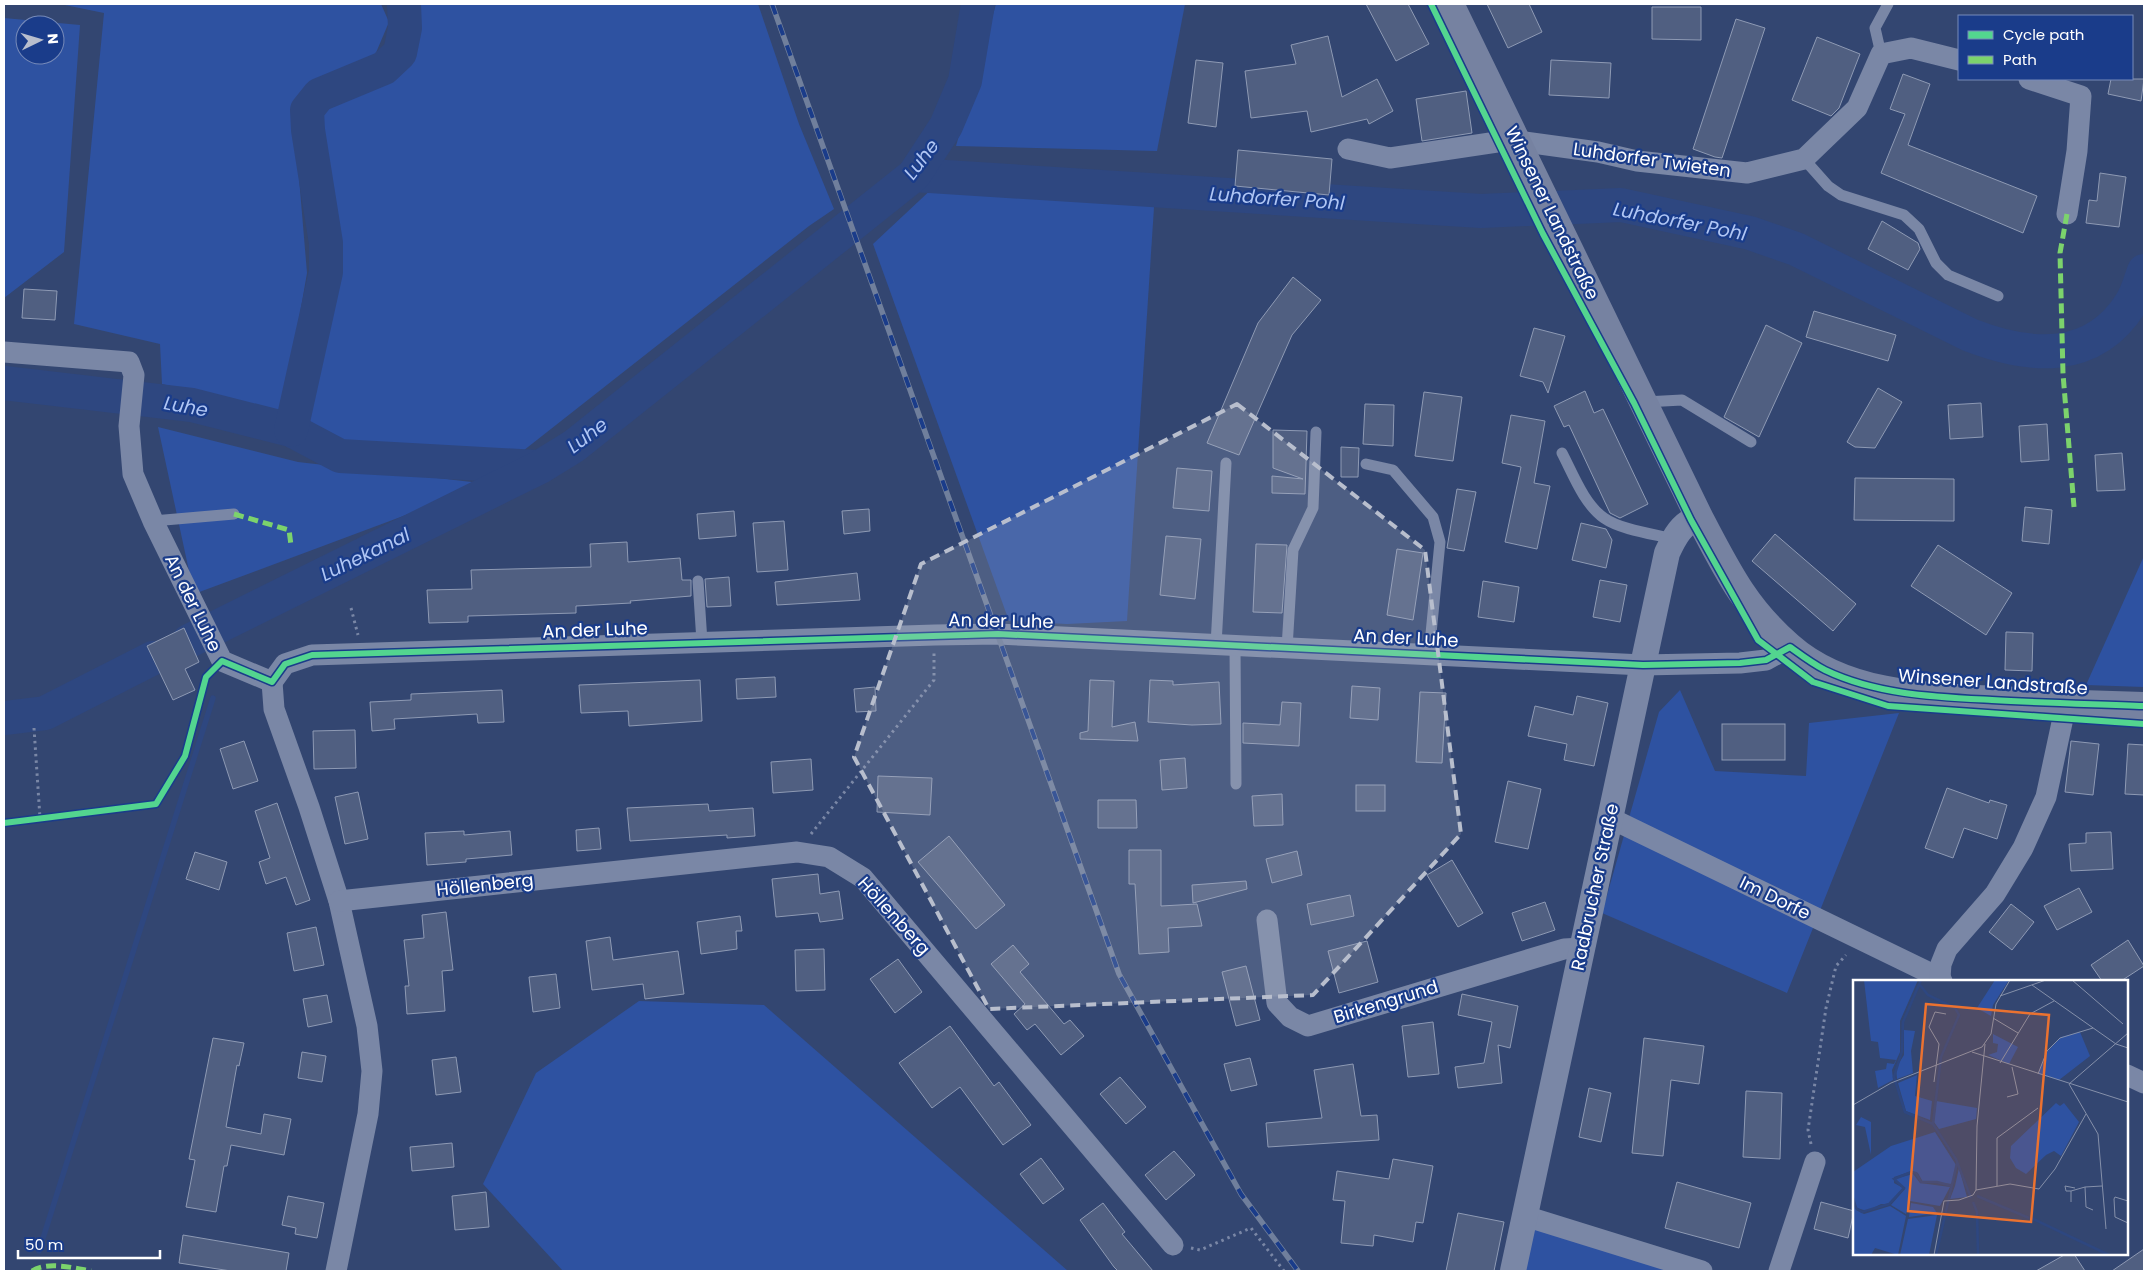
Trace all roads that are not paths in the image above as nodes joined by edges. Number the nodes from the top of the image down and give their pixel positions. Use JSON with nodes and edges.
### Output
{"nodes":[{"id":1,"x":1450,"y":4,"type":"edge"},
{"id":2,"x":1888,"y":4,"type":"edge"},
{"id":3,"x":1881,"y":54,"type":"junction"},
{"id":4,"x":1958,"y":60,"type":"edge"},
{"id":5,"x":2032,"y":80,"type":"edge"},
{"id":6,"x":1517,"y":141,"type":"junction"},
{"id":7,"x":1348,"y":149,"type":"dead end"},
{"id":8,"x":1804,"y":159,"type":"junction"},
{"id":9,"x":2067,"y":214,"type":"dead end"},
{"id":10,"x":1998,"y":296,"type":"dead end"},
{"id":11,"x":4,"y":352,"type":"edge"},
{"id":12,"x":1643,"y":402,"type":"junction"},
{"id":13,"x":1316,"y":432,"type":"dead end"},
{"id":14,"x":1751,"y":442,"type":"dead end"},
{"id":15,"x":1562,"y":453,"type":"dead end"},
{"id":16,"x":1226,"y":463,"type":"dead end"},
{"id":17,"x":1366,"y":464,"type":"dead end"},
{"id":18,"x":234,"y":514,"type":"dead end"},
{"id":19,"x":1699,"y":517,"type":"junction"},
{"id":20,"x":153,"y":521,"type":"junction"},
{"id":21,"x":1674,"y":538,"type":"junction"},
{"id":22,"x":698,"y":581,"type":"dead end"},
{"id":23,"x":702,"y":642,"type":"junction"},
{"id":24,"x":1226,"y":645,"type":"junction"},
{"id":25,"x":1287,"y":648,"type":"junction"},
{"id":26,"x":1790,"y":648,"type":"junction"},
{"id":27,"x":1429,"y":654,"type":"junction"},
{"id":28,"x":1643,"y":665,"type":"junction"},
{"id":29,"x":272,"y":682,"type":"junction"},
{"id":30,"x":2066,"y":704,"type":"junction"},
{"id":31,"x":2144,"y":706,"type":"edge"},
{"id":32,"x":1236,"y":784,"type":"dead end"},
{"id":33,"x":1610,"y":818,"type":"junction"},
{"id":34,"x":339,"y":901,"type":"junction"},
{"id":35,"x":1267,"y":920,"type":"dead end"},
{"id":36,"x":1582,"y":948,"type":"junction"},
{"id":37,"x":1941,"y":980,"type":"edge"},
{"id":38,"x":2128,"y":1076,"type":"edge"},
{"id":39,"x":2144,"y":1084,"type":"edge"},
{"id":40,"x":1815,"y":1162,"type":"road end"},
{"id":41,"x":1525,"y":1216,"type":"junction"},
{"id":42,"x":1173,"y":1245,"type":"road end"},
{"id":43,"x":336,"y":1271,"type":"edge"},
{"id":44,"x":1513,"y":1271,"type":"edge"},
{"id":45,"x":1702,"y":1271,"type":"edge"},
{"id":46,"x":1779,"y":1271,"type":"edge"}],
"edges":[{"from":1,"to":6,"type":"main road","name":"Winsener Landstraße"},
{"from":2,"to":3,"type":"lane"},
{"from":3,"to":4,"type":"street"},
{"from":3,"to":8,"type":"street"},
{"from":5,"to":9,"type":"street"},
{"from":6,"to":7,"type":"street","name":"Luhdorfer Twieten"},
{"from":6,"to":8,"type":"street","name":"Luhdorfer Twieten"},
{"from":6,"to":12,"type":"main road","name":"Winsener Landstraße"},
{"from":8,"to":10,"type":"lane"},
{"from":11,"to":20,"type":"street","name":"An der Luhe"},
{"from":12,"to":14,"type":"lane"},
{"from":12,"to":19,"type":"main road","name":"Winsener Landstraße"},
{"from":13,"to":25,"type":"lane"},
{"from":15,"to":21,"type":"lane"},
{"from":16,"to":24,"type":"lane"},
{"from":17,"to":27,"type":"lane"},
{"from":18,"to":20,"type":"lane"},
{"from":19,"to":21,"type":"street","name":"Radbrucher Straße"},
{"from":19,"to":26,"type":"main road","name":"Winsener Landstraße"},
{"from":20,"to":29,"type":"street","name":"An der Luhe"},
{"from":21,"to":28,"type":"street","name":"Radbrucher Straße"},
{"from":22,"to":23,"type":"lane"},
{"from":23,"to":24,"type":"street","name":"An der Luhe"},
{"from":23,"to":29,"type":"street","name":"An der Luhe"},
{"from":24,"to":25,"type":"street","name":"An der Luhe"},
{"from":24,"to":32,"type":"lane"},
{"from":25,"to":27,"type":"street","name":"An der Luhe"},
{"from":26,"to":28,"type":"street","name":"An der Luhe"},
{"from":26,"to":30,"type":"main road","name":"Winsener Landstraße"},
{"from":27,"to":28,"type":"street","name":"An der Luhe"},
{"from":28,"to":33,"type":"street","name":"Radbrucher Straße"},
{"from":29,"to":34,"type":"street"},
{"from":30,"to":31,"type":"main road","name":"Winsener Landstraße"},
{"from":30,"to":37,"type":"street","name":"Im Dorfe"},
{"from":33,"to":36,"type":"street","name":"Radbrucher Straße"},
{"from":33,"to":37,"type":"street","name":"Im Dorfe"},
{"from":34,"to":42,"type":"street","name":"Höllenberg"},
{"from":34,"to":43,"type":"street"},
{"from":35,"to":36,"type":"street","name":"Birkengrund"},
{"from":36,"to":41,"type":"street","name":"Radbrucher Straße"},
{"from":38,"to":39,"type":"street"},
{"from":40,"to":46,"type":"street"},
{"from":41,"to":44,"type":"street","name":"Radbrucher Straße"},
{"from":41,"to":45,"type":"street"}]}
